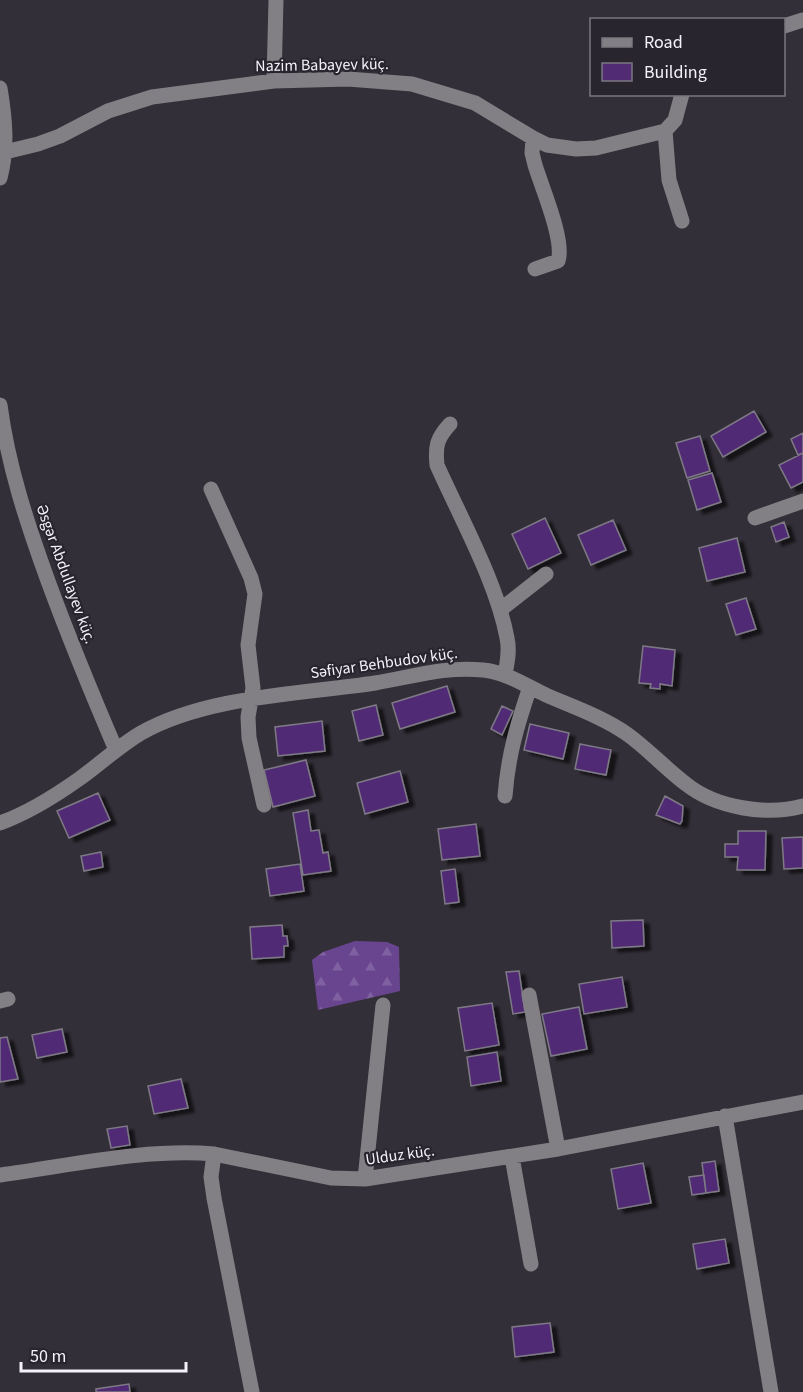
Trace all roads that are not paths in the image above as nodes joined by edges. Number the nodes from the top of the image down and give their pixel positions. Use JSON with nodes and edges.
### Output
{"nodes":[{"id":1,"x":276,"y":0,"type":"edge"},
{"id":2,"x":803,"y":20,"type":"edge"},
{"id":3,"x":785,"y":26,"type":"edge"},
{"id":4,"x":274,"y":81,"type":"junction"},
{"id":5,"x":0,"y":88,"type":"edge"},
{"id":6,"x":681,"y":96,"type":"edge"},
{"id":7,"x":665,"y":131,"type":"junction"},
{"id":8,"x":533,"y":138,"type":"junction"},
{"id":9,"x":5,"y":152,"type":"junction"},
{"id":10,"x":0,"y":178,"type":"edge"},
{"id":11,"x":682,"y":221,"type":"dead end"},
{"id":12,"x":535,"y":269,"type":"dead end"},
{"id":13,"x":0,"y":405,"type":"edge"},
{"id":14,"x":450,"y":424,"type":"dead end"},
{"id":15,"x":211,"y":489,"type":"dead end"},
{"id":16,"x":803,"y":501,"type":"edge"},
{"id":17,"x":755,"y":518,"type":"dead end"},
{"id":18,"x":546,"y":574,"type":"dead end"},
{"id":19,"x":500,"y":610,"type":"junction"},
{"id":20,"x":505,"y":675,"type":"junction"},
{"id":21,"x":530,"y":687,"type":"junction"},
{"id":22,"x":250,"y":700,"type":"junction"},
{"id":23,"x":116,"y":750,"type":"junction"},
{"id":24,"x":505,"y":796,"type":"dead end"},
{"id":25,"x":264,"y":805,"type":"dead end"},
{"id":26,"x":803,"y":806,"type":"edge"},
{"id":27,"x":0,"y":823,"type":"edge"},
{"id":28,"x":529,"y":995,"type":"dead end"},
{"id":29,"x":383,"y":1005,"type":"dead end"},
{"id":30,"x":803,"y":1102,"type":"edge"},
{"id":31,"x":725,"y":1116,"type":"junction"},
{"id":32,"x":558,"y":1149,"type":"junction"},
{"id":33,"x":214,"y":1154,"type":"junction"},
{"id":34,"x":512,"y":1157,"type":"junction"},
{"id":35,"x":0,"y":1175,"type":"edge"},
{"id":36,"x":365,"y":1179,"type":"junction"},
{"id":37,"x":531,"y":1264,"type":"dead end"},
{"id":38,"x":252,"y":1392,"type":"edge"},
{"id":39,"x":771,"y":1392,"type":"edge"}],
"edges":[{"from":1,"to":4,"type":"street"},
{"from":2,"to":3,"type":"street"},
{"from":4,"to":8,"type":"street","name":"Nazim Babayev küç."},
{"from":4,"to":9,"type":"street","name":"Nazim Babayev küç."},
{"from":5,"to":9,"type":"street"},
{"from":6,"to":7,"type":"street"},
{"from":7,"to":8,"type":"street","name":"Nazim Babayev küç."},
{"from":7,"to":11,"type":"street"},
{"from":8,"to":12,"type":"street"},
{"from":9,"to":10,"type":"street"},
{"from":13,"to":23,"type":"street","name":"Əsgər Abdullayev küç."},
{"from":14,"to":19,"type":"street"},
{"from":15,"to":22,"type":"street"},
{"from":16,"to":17,"type":"street"},
{"from":18,"to":19,"type":"street"},
{"from":19,"to":20,"type":"street"},
{"from":20,"to":21,"type":"street","name":"Səfiyar Behbudov küç."},
{"from":20,"to":22,"type":"street","name":"Səfiyar Behbudov küç."},
{"from":21,"to":24,"type":"street"},
{"from":21,"to":26,"type":"street","name":"Səfiyar Behbudov küç."},
{"from":22,"to":23,"type":"street","name":"Səfiyar Behbudov küç."},
{"from":22,"to":25,"type":"street"},
{"from":23,"to":27,"type":"street","name":"Səfiyar Behbudov küç."},
{"from":28,"to":32,"type":"street"},
{"from":29,"to":36,"type":"street"},
{"from":30,"to":31,"type":"street","name":"Ulduz küç."},
{"from":31,"to":32,"type":"street","name":"Ulduz küç."},
{"from":31,"to":39,"type":"street"},
{"from":32,"to":34,"type":"street","name":"Ulduz küç."},
{"from":33,"to":35,"type":"street","name":"Ulduz küç."},
{"from":33,"to":36,"type":"street","name":"Ulduz küç."},
{"from":33,"to":38,"type":"street"},
{"from":34,"to":36,"type":"street","name":"Ulduz küç."},
{"from":34,"to":37,"type":"street"}]}
